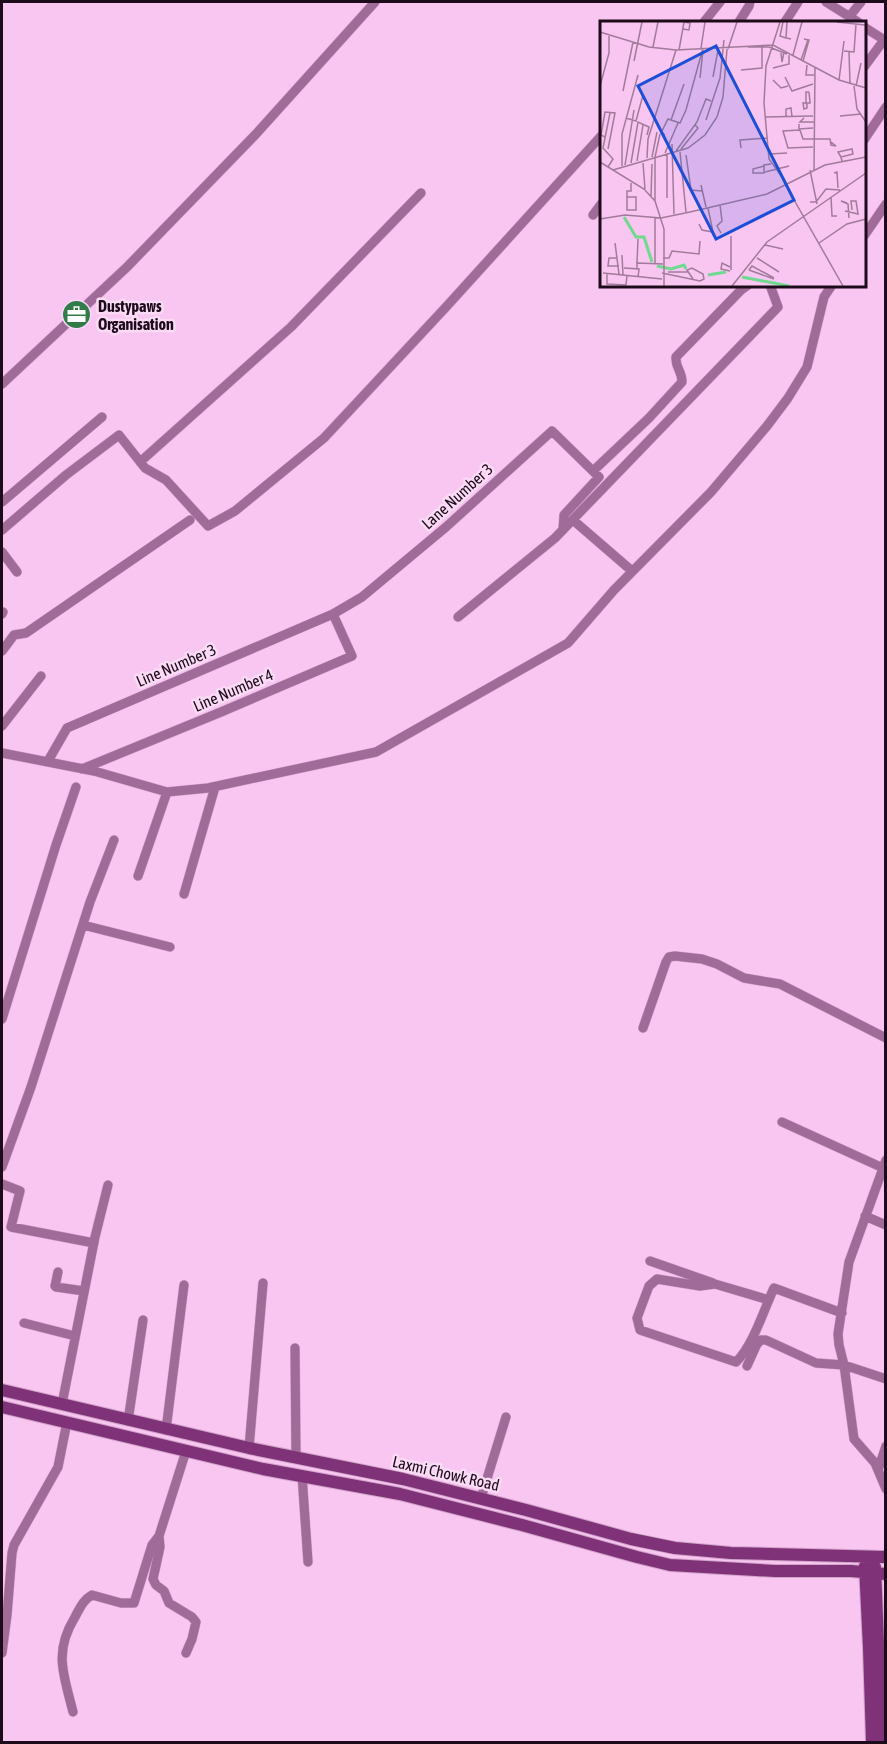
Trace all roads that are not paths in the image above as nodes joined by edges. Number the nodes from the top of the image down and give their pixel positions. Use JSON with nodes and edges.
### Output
{"nodes":[{"id":1,"x":375,"y":2,"type":"edge"},
{"id":2,"x":720,"y":2,"type":"edge"},
{"id":3,"x":750,"y":2,"type":"edge"},
{"id":4,"x":798,"y":2,"type":"edge"},
{"id":5,"x":826,"y":2,"type":"edge"},
{"id":6,"x":861,"y":2,"type":"edge"},
{"id":7,"x":849,"y":17,"type":"junction"},
{"id":8,"x":705,"y":21,"type":"edge"},
{"id":9,"x":740,"y":21,"type":"edge"},
{"id":10,"x":786,"y":21,"type":"edge"},
{"id":11,"x":856,"y":21,"type":"edge"},
{"id":12,"x":866,"y":28,"type":"edge"},
{"id":13,"x":885,"y":40,"type":"edge"},
{"id":14,"x":866,"y":65,"type":"edge"},
{"id":15,"x":885,"y":107,"type":"edge"},
{"id":16,"x":600,"y":137,"type":"edge"},
{"id":17,"x":866,"y":137,"type":"edge"},
{"id":18,"x":421,"y":193,"type":"dead end"},
{"id":19,"x":885,"y":204,"type":"edge"},
{"id":20,"x":600,"y":205,"type":"edge"},
{"id":21,"x":592,"y":215,"type":"dead end"},
{"id":22,"x":866,"y":233,"type":"edge"},
{"id":23,"x":747,"y":286,"type":"edge"},
{"id":24,"x":770,"y":286,"type":"edge"},
{"id":25,"x":831,"y":286,"type":"edge"},
{"id":26,"x":2,"y":384,"type":"edge"},
{"id":27,"x":102,"y":417,"type":"dead end"},
{"id":28,"x":140,"y":462,"type":"junction"},
{"id":29,"x":593,"y":471,"type":"junction"},
{"id":30,"x":2,"y":502,"type":"edge"},
{"id":31,"x":190,"y":520,"type":"dead end"},
{"id":32,"x":573,"y":520,"type":"junction"},
{"id":33,"x":2,"y":530,"type":"edge"},
{"id":34,"x":563,"y":530,"type":"junction"},
{"id":35,"x":2,"y":552,"type":"edge"},
{"id":36,"x":632,"y":571,"type":"junction"},
{"id":37,"x":17,"y":572,"type":"dead end"},
{"id":38,"x":333,"y":614,"type":"junction"},
{"id":39,"x":458,"y":617,"type":"dead end"},
{"id":40,"x":2,"y":651,"type":"edge"},
{"id":41,"x":41,"y":676,"type":"dead end"},
{"id":42,"x":2,"y":726,"type":"edge"},
{"id":43,"x":2,"y":753,"type":"edge"},
{"id":44,"x":48,"y":761,"type":"junction"},
{"id":45,"x":82,"y":769,"type":"junction"},
{"id":46,"x":76,"y":787,"type":"dead end"},
{"id":47,"x":215,"y":787,"type":"junction"},
{"id":48,"x":167,"y":792,"type":"junction"},
{"id":49,"x":114,"y":840,"type":"dead end"},
{"id":50,"x":138,"y":876,"type":"dead end"},
{"id":51,"x":184,"y":894,"type":"dead end"},
{"id":52,"x":82,"y":925,"type":"junction"},
{"id":53,"x":170,"y":947,"type":"dead end"},
{"id":54,"x":2,"y":1019,"type":"edge"},
{"id":55,"x":643,"y":1028,"type":"dead end"},
{"id":56,"x":885,"y":1038,"type":"edge"},
{"id":57,"x":782,"y":1122,"type":"dead end"},
{"id":58,"x":884,"y":1164,"type":"edge"},
{"id":59,"x":2,"y":1167,"type":"edge"},
{"id":60,"x":2,"y":1184,"type":"edge"},
{"id":61,"x":108,"y":1185,"type":"dead end"},
{"id":62,"x":865,"y":1216,"type":"junction"},
{"id":63,"x":885,"y":1225,"type":"edge"},
{"id":64,"x":94,"y":1244,"type":"junction"},
{"id":65,"x":650,"y":1261,"type":"dead end"},
{"id":66,"x":58,"y":1272,"type":"dead end"},
{"id":67,"x":262,"y":1283,"type":"dead end"},
{"id":68,"x":715,"y":1284,"type":"junction"},
{"id":69,"x":184,"y":1285,"type":"dead end"},
{"id":70,"x":84,"y":1291,"type":"junction"},
{"id":71,"x":769,"y":1300,"type":"junction"},
{"id":72,"x":842,"y":1313,"type":"junction"},
{"id":73,"x":143,"y":1320,"type":"dead end"},
{"id":74,"x":24,"y":1323,"type":"dead end"},
{"id":75,"x":75,"y":1336,"type":"junction"},
{"id":76,"x":295,"y":1348,"type":"dead end"},
{"id":77,"x":844,"y":1365,"type":"junction"},
{"id":78,"x":747,"y":1366,"type":"dead end"},
{"id":79,"x":885,"y":1379,"type":"edge"},
{"id":80,"x":2,"y":1390,"type":"edge"},
{"id":81,"x":62,"y":1404,"type":"junction"},
{"id":82,"x":2,"y":1407,"type":"edge"},
{"id":83,"x":506,"y":1417,"type":"dead end"},
{"id":84,"x":63,"y":1421,"type":"junction"},
{"id":85,"x":129,"y":1421,"type":"junction"},
{"id":86,"x":166,"y":1430,"type":"junction"},
{"id":87,"x":885,"y":1446,"type":"edge"},
{"id":88,"x":249,"y":1448,"type":"junction"},
{"id":89,"x":186,"y":1451,"type":"junction"},
{"id":90,"x":289,"y":1457,"type":"junction"},
{"id":91,"x":878,"y":1470,"type":"junction"},
{"id":92,"x":280,"y":1472,"type":"junction"},
{"id":93,"x":302,"y":1475,"type":"junction"},
{"id":94,"x":885,"y":1489,"type":"edge"},
{"id":95,"x":482,"y":1498,"type":"junction"},
{"id":96,"x":159,"y":1536,"type":"junction"},
{"id":97,"x":875,"y":1556,"type":"edge"},
{"id":98,"x":308,"y":1562,"type":"dead end"},
{"id":99,"x":875,"y":1573,"type":"edge"},
{"id":100,"x":2,"y":1653,"type":"edge"},
{"id":101,"x":186,"y":1653,"type":"dead end"},
{"id":102,"x":73,"y":1712,"type":"dead end"},
{"id":103,"x":872,"y":1743,"type":"edge"},
{"id":104,"x":882,"y":1743,"type":"edge"}],
"edges":[{"from":1,"to":26,"type":"street"},
{"from":2,"to":8,"type":"street"},
{"from":3,"to":9,"type":"street"},
{"from":4,"to":10,"type":"street"},
{"from":5,"to":7,"type":"street"},
{"from":6,"to":7,"type":"street"},
{"from":7,"to":11,"type":"street"},
{"from":12,"to":13,"type":"street"},
{"from":13,"to":14,"type":"street"},
{"from":15,"to":17,"type":"street"},
{"from":16,"to":28,"type":"street"},
{"from":18,"to":28,"type":"street"},
{"from":19,"to":22,"type":"street"},
{"from":20,"to":21,"type":"street"},
{"from":23,"to":29,"type":"street"},
{"from":24,"to":32,"type":"street"},
{"from":25,"to":36,"type":"street"},
{"from":27,"to":30,"type":"street"},
{"from":28,"to":33,"type":"street"},
{"from":29,"to":34,"type":"street"},
{"from":29,"to":38,"type":"street","name":"Lane Number 3"},
{"from":31,"to":40,"type":"street"},
{"from":32,"to":34,"type":"street"},
{"from":32,"to":36,"type":"street"},
{"from":34,"to":39,"type":"street"},
{"from":35,"to":37,"type":"street"},
{"from":36,"to":47,"type":"street"},
{"from":38,"to":44,"type":"street","name":"Line Number 3"},
{"from":38,"to":45,"type":"street","name":"Line Number 4"},
{"from":41,"to":42,"type":"street"},
{"from":43,"to":44,"type":"street"},
{"from":44,"to":45,"type":"street"},
{"from":45,"to":48,"type":"street"},
{"from":46,"to":54,"type":"street"},
{"from":47,"to":48,"type":"street"},
{"from":47,"to":51,"type":"street"},
{"from":48,"to":50,"type":"street"},
{"from":49,"to":52,"type":"street"},
{"from":52,"to":53,"type":"street"},
{"from":52,"to":59,"type":"street"},
{"from":55,"to":56,"type":"street"},
{"from":57,"to":58,"type":"street"},
{"from":58,"to":62,"type":"street"},
{"from":60,"to":64,"type":"street"},
{"from":61,"to":64,"type":"street"},
{"from":62,"to":63,"type":"street"},
{"from":62,"to":72,"type":"street"},
{"from":64,"to":70,"type":"street"},
{"from":65,"to":68,"type":"street"},
{"from":66,"to":70,"type":"street"},
{"from":67,"to":88,"type":"street"},
{"from":68,"to":71,"type":"street"},
{"from":68,"to":71,"type":"street"},
{"from":69,"to":86,"type":"street"},
{"from":70,"to":75,"type":"street"},
{"from":71,"to":72,"type":"street"},
{"from":72,"to":77,"type":"street"},
{"from":73,"to":85,"type":"street"},
{"from":74,"to":75,"type":"street"},
{"from":75,"to":81,"type":"street"},
{"from":76,"to":90,"type":"street"},
{"from":77,"to":78,"type":"street"},
{"from":77,"to":79,"type":"street"},
{"from":77,"to":91,"type":"street"},
{"from":80,"to":81,"type":"main road","name":"Laxmi Chowk Road"},
{"from":81,"to":84,"type":"main road"},
{"from":81,"to":85,"type":"main road","name":"Laxmi Chowk Road"},
{"from":82,"to":84,"type":"main road","name":"Laxmi Chowk Road"},
{"from":83,"to":95,"type":"street"},
{"from":84,"to":89,"type":"main road","name":"Laxmi Chowk Road"},
{"from":84,"to":100,"type":"street"},
{"from":85,"to":86,"type":"main road","name":"Laxmi Chowk Road"},
{"from":86,"to":88,"type":"main road","name":"Laxmi Chowk Road"},
{"from":87,"to":91,"type":"street"},
{"from":88,"to":90,"type":"main road","name":"Laxmi Chowk Road"},
{"from":89,"to":92,"type":"main road","name":"Laxmi Chowk Road"},
{"from":89,"to":96,"type":"street"},
{"from":90,"to":92,"type":"main road"},
{"from":90,"to":95,"type":"main road","name":"Laxmi Chowk Road"},
{"from":91,"to":94,"type":"street"},
{"from":92,"to":93,"type":"main road","name":"Laxmi Chowk Road"},
{"from":93,"to":98,"type":"street"},
{"from":93,"to":99,"type":"main road","name":"Laxmi Chowk Road"},
{"from":95,"to":97,"type":"main road","name":"Laxmi Chowk Road"},
{"from":96,"to":101,"type":"street"},
{"from":96,"to":102,"type":"street"},
{"from":97,"to":99,"type":"main road"},
{"from":99,"to":103,"type":"main road"},
{"from":99,"to":104,"type":"main road"}]}
